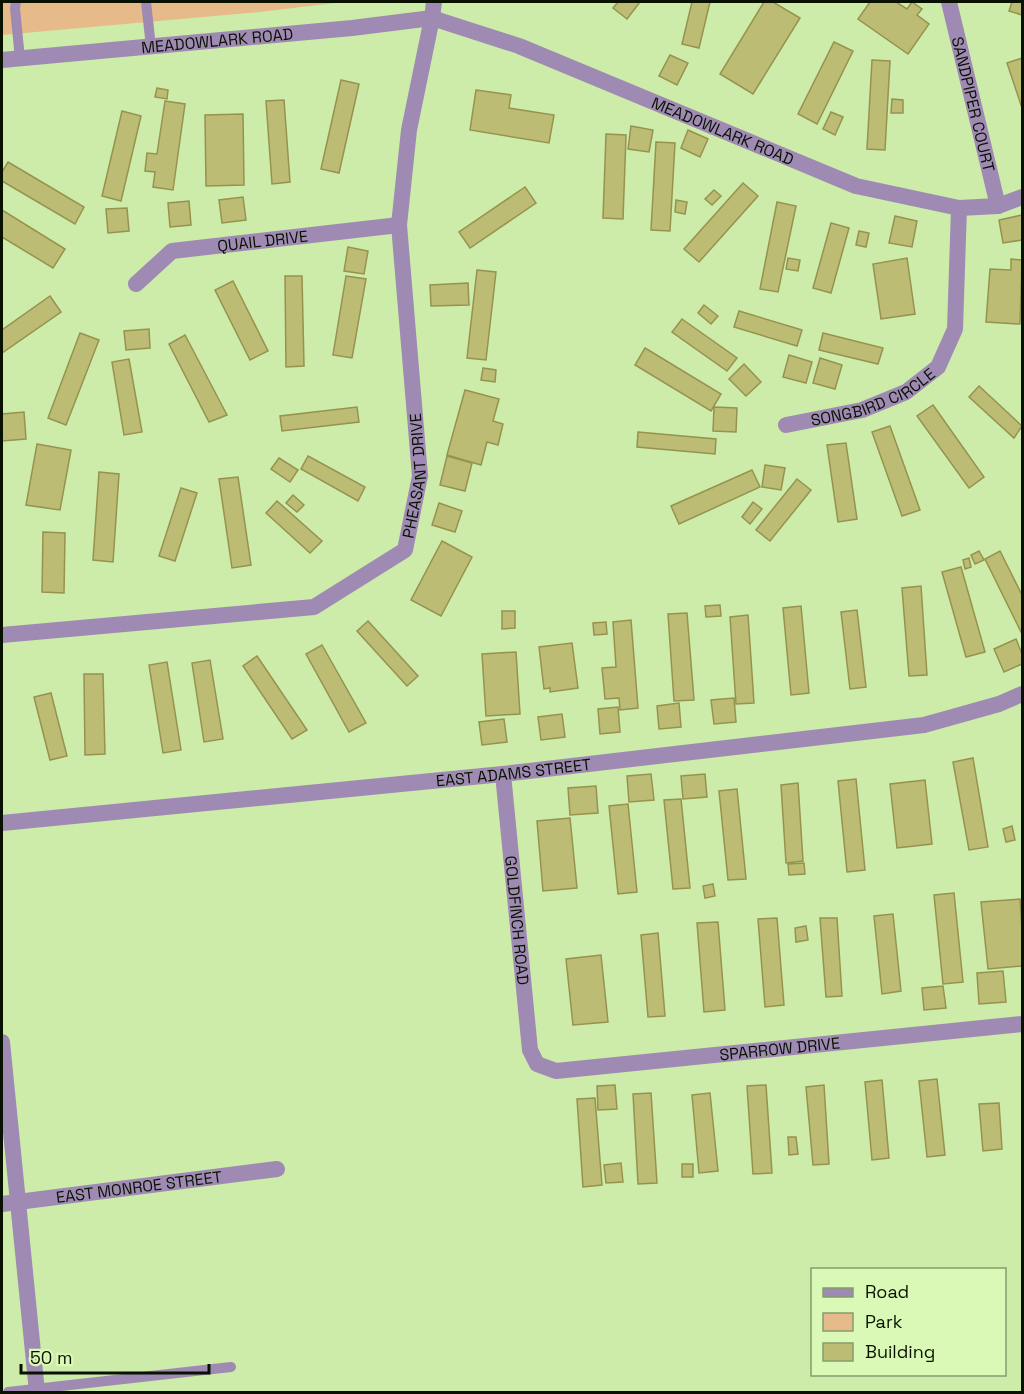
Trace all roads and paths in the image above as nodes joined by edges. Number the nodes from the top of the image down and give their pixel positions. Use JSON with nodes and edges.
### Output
{"nodes":[{"id":1,"x":16,"y":2,"type":"edge"},
{"id":2,"x":146,"y":2,"type":"edge"},
{"id":3,"x":949,"y":2,"type":"edge"},
{"id":4,"x":433,"y":10,"type":"edge"},
{"id":5,"x":151,"y":47,"type":"junction"},
{"id":6,"x":20,"y":59,"type":"junction"},
{"id":7,"x":2,"y":60,"type":"edge"},
{"id":8,"x":1023,"y":197,"type":"edge"},
{"id":9,"x":998,"y":206,"type":"junction"},
{"id":10,"x":960,"y":208,"type":"junction"},
{"id":11,"x":399,"y":225,"type":"junction"},
{"id":12,"x":136,"y":284,"type":"dead end"},
{"id":13,"x":786,"y":424,"type":"dead end"},
{"id":14,"x":2,"y":635,"type":"edge"},
{"id":15,"x":1023,"y":694,"type":"edge"},
{"id":16,"x":503,"y":774,"type":"junction"},
{"id":17,"x":2,"y":823,"type":"edge"},
{"id":18,"x":1023,"y":1024,"type":"edge"},
{"id":19,"x":2,"y":1042,"type":"edge"},
{"id":20,"x":537,"y":1064,"type":"joint"},
{"id":21,"x":277,"y":1169,"type":"dead end"},
{"id":22,"x":10,"y":1203,"type":"edge"},
{"id":23,"x":231,"y":1367,"type":"dead end"},
{"id":24,"x":37,"y":1391,"type":"edge"},
{"id":25,"x":8,"y":1392,"type":"edge"}],
"edges":[{"from":1,"to":6,"type":"lane"},
{"from":2,"to":5,"type":"lane"},
{"from":3,"to":9,"type":"street","name":"SANDPIPER COURT"},
{"from":4,"to":5,"type":"street","name":"MEADOWLARK ROAD"},
{"from":4,"to":10,"type":"street","name":"MEADOWLARK ROAD"},
{"from":4,"to":11,"type":"street","name":"PHEASANT DRIVE"},
{"from":5,"to":6,"type":"street","name":"MEADOWLARK ROAD"},
{"from":6,"to":7,"type":"street","name":"MEADOWLARK ROAD"},
{"from":8,"to":9,"type":"street","name":"MEADOWLARK ROAD"},
{"from":9,"to":10,"type":"street","name":"MEADOWLARK ROAD"},
{"from":10,"to":13,"type":"street","name":"SONGBIRD CIRCLE"},
{"from":11,"to":12,"type":"street","name":"QUAIL DRIVE"},
{"from":11,"to":14,"type":"street","name":"PHEASANT DRIVE"},
{"from":15,"to":16,"type":"street","name":"EAST ADAMS STREET"},
{"from":16,"to":17,"type":"street","name":"EAST ADAMS STREET"},
{"from":16,"to":20,"type":"street","name":"GOLDFINCH ROAD"},
{"from":18,"to":20,"type":"street","name":"SPARROW DRIVE"},
{"from":19,"to":22,"type":"street"},
{"from":21,"to":22,"type":"street","name":"EAST MONROE STREET"},
{"from":22,"to":24,"type":"street"},
{"from":23,"to":24,"type":"lane"},
{"from":24,"to":25,"type":"lane"}]}
